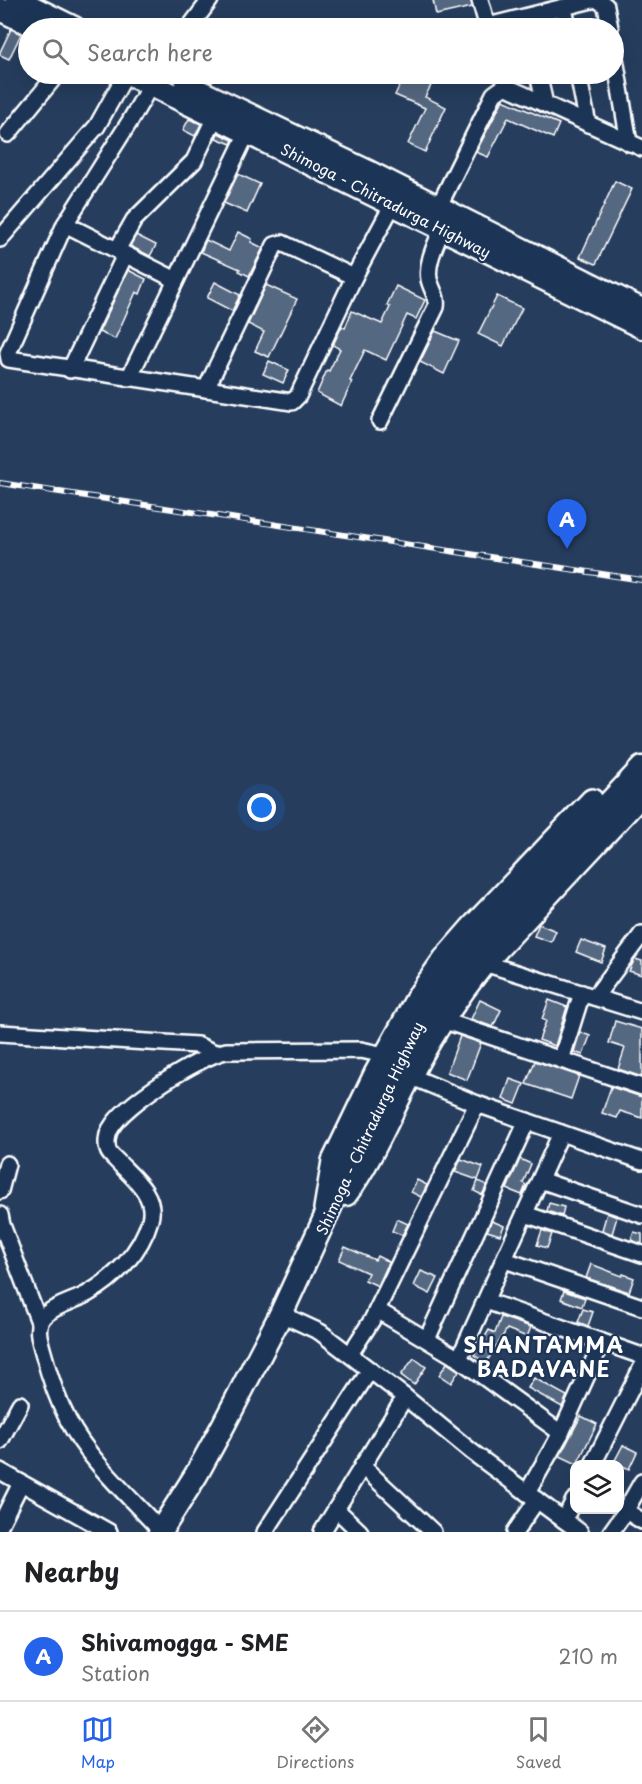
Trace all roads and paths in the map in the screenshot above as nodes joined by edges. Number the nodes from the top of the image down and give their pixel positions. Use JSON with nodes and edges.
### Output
{"nodes":[{"id":1,"x":6,"y":0,"type":"edge"},
{"id":2,"x":17,"y":0,"type":"edge"},
{"id":3,"x":210,"y":0,"type":"edge"},
{"id":4,"x":480,"y":0,"type":"edge"},
{"id":5,"x":592,"y":0,"type":"edge"},
{"id":6,"x":598,"y":0,"type":"edge"},
{"id":7,"x":564,"y":8,"type":"junction"},
{"id":8,"x":0,"y":9,"type":"edge"},
{"id":9,"x":18,"y":18,"type":"edge"},
{"id":10,"x":54,"y":18,"type":"edge"},
{"id":11,"x":196,"y":18,"type":"edge"},
{"id":12,"x":485,"y":18,"type":"edge"},
{"id":13,"x":539,"y":18,"type":"edge"},
{"id":14,"x":566,"y":18,"type":"edge"},
{"id":15,"x":608,"y":18,"type":"edge"},
{"id":16,"x":49,"y":84,"type":"edge"},
{"id":17,"x":122,"y":84,"type":"edge"},
{"id":18,"x":153,"y":84,"type":"edge"},
{"id":19,"x":167,"y":84,"type":"edge"},
{"id":20,"x":173,"y":84,"type":"edge"},
{"id":21,"x":502,"y":84,"type":"edge"},
{"id":22,"x":510,"y":84,"type":"edge"},
{"id":23,"x":540,"y":84,"type":"edge"},
{"id":24,"x":580,"y":84,"type":"edge"},
{"id":25,"x":621,"y":84,"type":"edge"},
{"id":26,"x":545,"y":104,"type":"junction"},
{"id":27,"x":215,"y":117,"type":"junction"},
{"id":28,"x":588,"y":124,"type":"junction"},
{"id":29,"x":248,"y":131,"type":"junction"},
{"id":30,"x":8,"y":134,"type":"dead end"},
{"id":31,"x":635,"y":146,"type":"edge"},
{"id":32,"x":393,"y":204,"type":"junction"},
{"id":33,"x":437,"y":220,"type":"junction"},
{"id":34,"x":65,"y":225,"type":"junction"},
{"id":35,"x":0,"y":238,"type":"edge"},
{"id":36,"x":121,"y":253,"type":"junction"},
{"id":37,"x":354,"y":277,"type":"junction"},
{"id":38,"x":176,"y":280,"type":"junction"},
{"id":39,"x":642,"y":310,"type":"edge"},
{"id":40,"x":642,"y":327,"type":"edge"},
{"id":41,"x":70,"y":370,"type":"junction"},
{"id":42,"x":129,"y":378,"type":"junction"},
{"id":43,"x":206,"y":389,"type":"junction"},
{"id":44,"x":380,"y":421,"type":"dead end"},
{"id":45,"x":642,"y":768,"type":"edge"},
{"id":46,"x":642,"y":794,"type":"edge"},
{"id":47,"x":592,"y":800,"type":"dead end"},
{"id":48,"x":642,"y":934,"type":"edge"},
{"id":49,"x":484,"y":963,"type":"junction"},
{"id":50,"x":589,"y":995,"type":"junction"},
{"id":51,"x":642,"y":1012,"type":"edge"},
{"id":52,"x":441,"y":1020,"type":"junction"},
{"id":53,"x":0,"y":1033,"type":"edge"},
{"id":54,"x":215,"y":1053,"type":"junction"},
{"id":55,"x":384,"y":1055,"type":"junction"},
{"id":56,"x":561,"y":1060,"type":"junction"},
{"id":57,"x":410,"y":1076,"type":"junction"},
{"id":58,"x":642,"y":1087,"type":"edge"},
{"id":59,"x":477,"y":1104,"type":"junction"},
{"id":60,"x":527,"y":1121,"type":"junction"},
{"id":61,"x":561,"y":1133,"type":"junction"},
{"id":62,"x":642,"y":1161,"type":"edge"},
{"id":63,"x":7,"y":1164,"type":"dead end"},
{"id":64,"x":540,"y":1180,"type":"junction"},
{"id":65,"x":0,"y":1191,"type":"edge"},
{"id":66,"x":525,"y":1214,"type":"junction"},
{"id":67,"x":0,"y":1215,"type":"edge"},
{"id":68,"x":642,"y":1215,"type":"edge"},
{"id":69,"x":322,"y":1227,"type":"junction"},
{"id":70,"x":642,"y":1254,"type":"edge"},
{"id":71,"x":505,"y":1260,"type":"junction"},
{"id":72,"x":486,"y":1300,"type":"junction"},
{"id":73,"x":642,"y":1307,"type":"edge"},
{"id":74,"x":377,"y":1310,"type":"junction"},
{"id":75,"x":281,"y":1314,"type":"junction"},
{"id":76,"x":39,"y":1322,"type":"junction"},
{"id":77,"x":427,"y":1339,"type":"junction"},
{"id":78,"x":602,"y":1342,"type":"junction"},
{"id":79,"x":350,"y":1354,"type":"junction"},
{"id":80,"x":642,"y":1356,"type":"edge"},
{"id":81,"x":459,"y":1359,"type":"junction"},
{"id":82,"x":642,"y":1367,"type":"edge"},
{"id":83,"x":370,"y":1370,"type":"junction"},
{"id":84,"x":405,"y":1397,"type":"junction"},
{"id":85,"x":20,"y":1404,"type":"dead end"},
{"id":86,"x":561,"y":1433,"type":"junction"},
{"id":87,"x":0,"y":1441,"type":"edge"},
{"id":88,"x":595,"y":1460,"type":"edge"},
{"id":89,"x":363,"y":1466,"type":"junction"},
{"id":90,"x":0,"y":1471,"type":"edge"},
{"id":91,"x":642,"y":1482,"type":"edge"},
{"id":92,"x":21,"y":1483,"type":"junction"},
{"id":93,"x":532,"y":1496,"type":"junction"},
{"id":94,"x":336,"y":1509,"type":"junction"},
{"id":95,"x":626,"y":1511,"type":"junction"},
{"id":96,"x":642,"y":1521,"type":"edge"},
{"id":97,"x":0,"y":1525,"type":"edge"},
{"id":98,"x":573,"y":1528,"type":"edge"},
{"id":99,"x":161,"y":1531,"type":"edge"},
{"id":100,"x":109,"y":1532,"type":"edge"},
{"id":101,"x":265,"y":1532,"type":"edge"},
{"id":102,"x":322,"y":1532,"type":"edge"},
{"id":103,"x":360,"y":1532,"type":"edge"},
{"id":104,"x":433,"y":1532,"type":"edge"},
{"id":105,"x":515,"y":1532,"type":"edge"},
{"id":106,"x":611,"y":1532,"type":"edge"}],
"edges":[{"from":1,"to":8,"type":"street"},
{"from":2,"to":10,"type":"main road"},
{"from":3,"to":11,"type":"street"},
{"from":4,"to":12,"type":"street"},
{"from":5,"to":7,"type":"street"},
{"from":6,"to":15,"type":"street"},
{"from":7,"to":13,"type":"street"},
{"from":7,"to":14,"type":"street"},
{"from":8,"to":9,"type":"main road"},
{"from":16,"to":30,"type":"street"},
{"from":17,"to":35,"type":"street"},
{"from":18,"to":34,"type":"street"},
{"from":19,"to":27,"type":"main road","name":"Shimoga - Chitradurga Highway"},
{"from":20,"to":33,"type":"main road","name":"Shimoga - Chitradurga Highway"},
{"from":21,"to":33,"type":"street"},
{"from":22,"to":26,"type":"street"},
{"from":23,"to":26,"type":"street"},
{"from":24,"to":28,"type":"street"},
{"from":25,"to":31,"type":"street"},
{"from":26,"to":28,"type":"street"},
{"from":27,"to":29,"type":"main road","name":"Shimoga - Chitradurga Highway"},
{"from":27,"to":36,"type":"street"},
{"from":28,"to":31,"type":"street"},
{"from":29,"to":32,"type":"main road","name":"Shimoga - Chitradurga Highway"},
{"from":29,"to":38,"type":"street"},
{"from":32,"to":33,"type":"main road","name":"Shimoga - Chitradurga Highway"},
{"from":32,"to":37,"type":"street"},
{"from":33,"to":39,"type":"main road","name":"Shimoga - Chitradurga Highway"},
{"from":33,"to":40,"type":"main road","name":"Shimoga - Chitradurga Highway"},
{"from":33,"to":44,"type":"street"},
{"from":34,"to":36,"type":"street"},
{"from":34,"to":41,"type":"street"},
{"from":36,"to":38,"type":"street"},
{"from":36,"to":41,"type":"street"},
{"from":37,"to":43,"type":"street"},
{"from":37,"to":43,"type":"street"},
{"from":38,"to":42,"type":"street"},
{"from":41,"to":42,"type":"street"},
{"from":42,"to":43,"type":"street"},
{"from":45,"to":69,"type":"main road","name":"Shimoga - Chitradurga Highway"},
{"from":46,"to":49,"type":"main road"},
{"from":47,"to":55,"type":"street"},
{"from":48,"to":50,"type":"street"},
{"from":49,"to":50,"type":"street"},
{"from":49,"to":52,"type":"main road"},
{"from":50,"to":51,"type":"street"},
{"from":50,"to":56,"type":"street"},
{"from":52,"to":56,"type":"street"},
{"from":52,"to":57,"type":"main road"},
{"from":53,"to":54,"type":"street"},
{"from":54,"to":55,"type":"street"},
{"from":54,"to":76,"type":"street"},
{"from":55,"to":69,"type":"street"},
{"from":56,"to":58,"type":"street"},
{"from":57,"to":59,"type":"street"},
{"from":57,"to":69,"type":"main road"},
{"from":59,"to":60,"type":"street"},
{"from":59,"to":74,"type":"street"},
{"from":60,"to":61,"type":"street"},
{"from":60,"to":77,"type":"street"},
{"from":61,"to":62,"type":"street"},
{"from":61,"to":64,"type":"street"},
{"from":63,"to":65,"type":"street"},
{"from":64,"to":66,"type":"street"},
{"from":64,"to":68,"type":"street"},
{"from":66,"to":70,"type":"street"},
{"from":66,"to":71,"type":"street"},
{"from":67,"to":76,"type":"street"},
{"from":69,"to":75,"type":"main road","name":"Shimoga - Chitradurga Highway"},
{"from":71,"to":72,"type":"street"},
{"from":71,"to":73,"type":"street"},
{"from":72,"to":78,"type":"street"},
{"from":72,"to":81,"type":"street"},
{"from":74,"to":77,"type":"street"},
{"from":74,"to":79,"type":"street"},
{"from":75,"to":79,"type":"street"},
{"from":75,"to":99,"type":"main road","name":"Shimoga - Chitradurga Highway"},
{"from":76,"to":99,"type":"street"},
{"from":77,"to":81,"type":"street"},
{"from":78,"to":80,"type":"street"},
{"from":78,"to":86,"type":"street"},
{"from":79,"to":83,"type":"street"},
{"from":81,"to":86,"type":"street"},
{"from":82,"to":88,"type":"street"},
{"from":83,"to":84,"type":"street"},
{"from":83,"to":101,"type":"street"},
{"from":84,"to":89,"type":"street"},
{"from":84,"to":93,"type":"street"},
{"from":85,"to":87,"type":"street"},
{"from":86,"to":93,"type":"street"},
{"from":89,"to":94,"type":"street"},
{"from":89,"to":104,"type":"street"},
{"from":90,"to":92,"type":"street"},
{"from":91,"to":95,"type":"street"},
{"from":92,"to":97,"type":"street"},
{"from":92,"to":100,"type":"street"},
{"from":93,"to":98,"type":"street"},
{"from":93,"to":105,"type":"street"},
{"from":94,"to":102,"type":"street"},
{"from":94,"to":103,"type":"street"},
{"from":95,"to":96,"type":"street"},
{"from":95,"to":106,"type":"street"}]}
